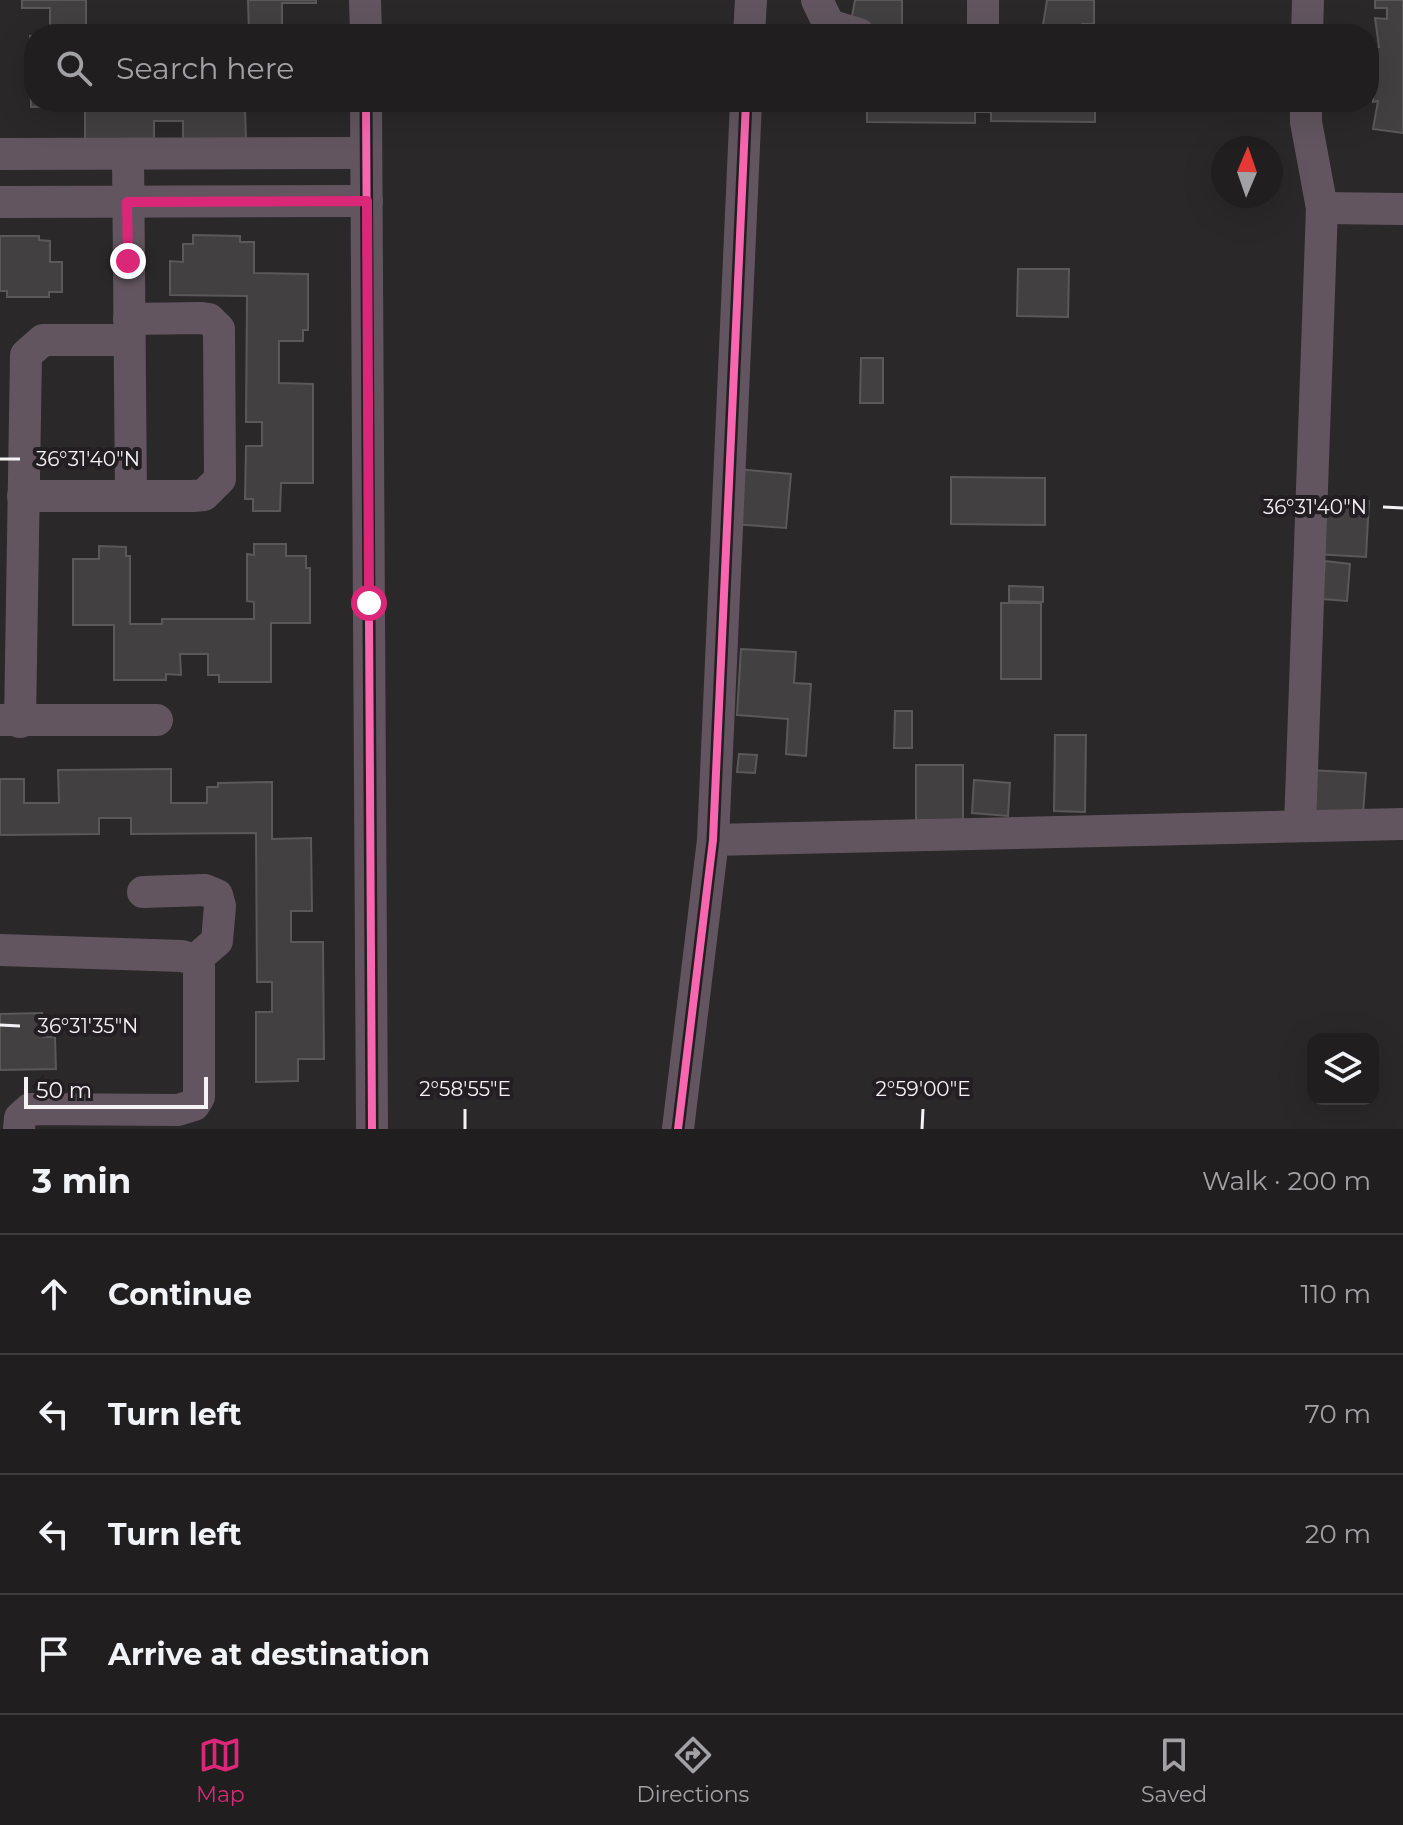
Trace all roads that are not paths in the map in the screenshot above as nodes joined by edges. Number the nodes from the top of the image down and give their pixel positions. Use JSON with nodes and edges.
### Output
{"nodes":[{"id":1,"x":365,"y":0,"type":"edge"},
{"id":2,"x":751,"y":0,"type":"edge"},
{"id":3,"x":817,"y":0,"type":"edge"},
{"id":4,"x":983,"y":0,"type":"edge"},
{"id":5,"x":1308,"y":0,"type":"edge"},
{"id":6,"x":366,"y":24,"type":"edge"},
{"id":7,"x":750,"y":24,"type":"edge"},
{"id":8,"x":829,"y":24,"type":"edge"},
{"id":9,"x":983,"y":24,"type":"edge"},
{"id":10,"x":1307,"y":24,"type":"edge"},
{"id":11,"x":366,"y":112,"type":"edge"},
{"id":12,"x":746,"y":112,"type":"edge"},
{"id":13,"x":1306,"y":112,"type":"edge"},
{"id":14,"x":366,"y":153,"type":"junction"},
{"id":15,"x":0,"y":154,"type":"edge"},
{"id":16,"x":128,"y":154,"type":"junction"},
{"id":17,"x":367,"y":201,"type":"junction"},
{"id":18,"x":0,"y":202,"type":"edge"},
{"id":19,"x":127,"y":202,"type":"junction"},
{"id":20,"x":1322,"y":208,"type":"junction"},
{"id":21,"x":1403,"y":209,"type":"edge"},
{"id":22,"x":129,"y":330,"type":"junction"},
{"id":23,"x":131,"y":495,"type":"junction"},
{"id":24,"x":23,"y":496,"type":"junction"},
{"id":25,"x":157,"y":720,"type":"dead end"},
{"id":26,"x":10,"y":721,"type":"edge"},
{"id":27,"x":1403,"y":824,"type":"edge"},
{"id":28,"x":1300,"y":826,"type":"junction"},
{"id":29,"x":713,"y":840,"type":"junction"},
{"id":30,"x":143,"y":892,"type":"dead end"},
{"id":31,"x":0,"y":950,"type":"edge"},
{"id":32,"x":195,"y":960,"type":"junction"},
{"id":33,"x":19,"y":1129,"type":"edge"},
{"id":34,"x":372,"y":1129,"type":"edge"},
{"id":35,"x":678,"y":1129,"type":"edge"}],
"edges":[{"from":1,"to":6,"type":"street"},
{"from":2,"to":7,"type":"street"},
{"from":3,"to":8,"type":"street"},
{"from":4,"to":9,"type":"street"},
{"from":5,"to":10,"type":"street"},
{"from":11,"to":14,"type":"street"},
{"from":12,"to":29,"type":"street"},
{"from":13,"to":20,"type":"street"},
{"from":14,"to":16,"type":"street"},
{"from":14,"to":17,"type":"street"},
{"from":15,"to":16,"type":"street"},
{"from":16,"to":19,"type":"street"},
{"from":17,"to":19,"type":"street"},
{"from":17,"to":34,"type":"street"},
{"from":18,"to":19,"type":"street"},
{"from":19,"to":22,"type":"street"},
{"from":20,"to":21,"type":"street"},
{"from":20,"to":28,"type":"street"},
{"from":22,"to":23,"type":"street"},
{"from":22,"to":23,"type":"street"},
{"from":22,"to":24,"type":"street"},
{"from":23,"to":24,"type":"street"},
{"from":24,"to":26,"type":"street"},
{"from":25,"to":26,"type":"street"},
{"from":27,"to":28,"type":"street"},
{"from":28,"to":29,"type":"street"},
{"from":29,"to":35,"type":"street"},
{"from":30,"to":32,"type":"street"},
{"from":31,"to":32,"type":"street"},
{"from":32,"to":33,"type":"street"}]}
